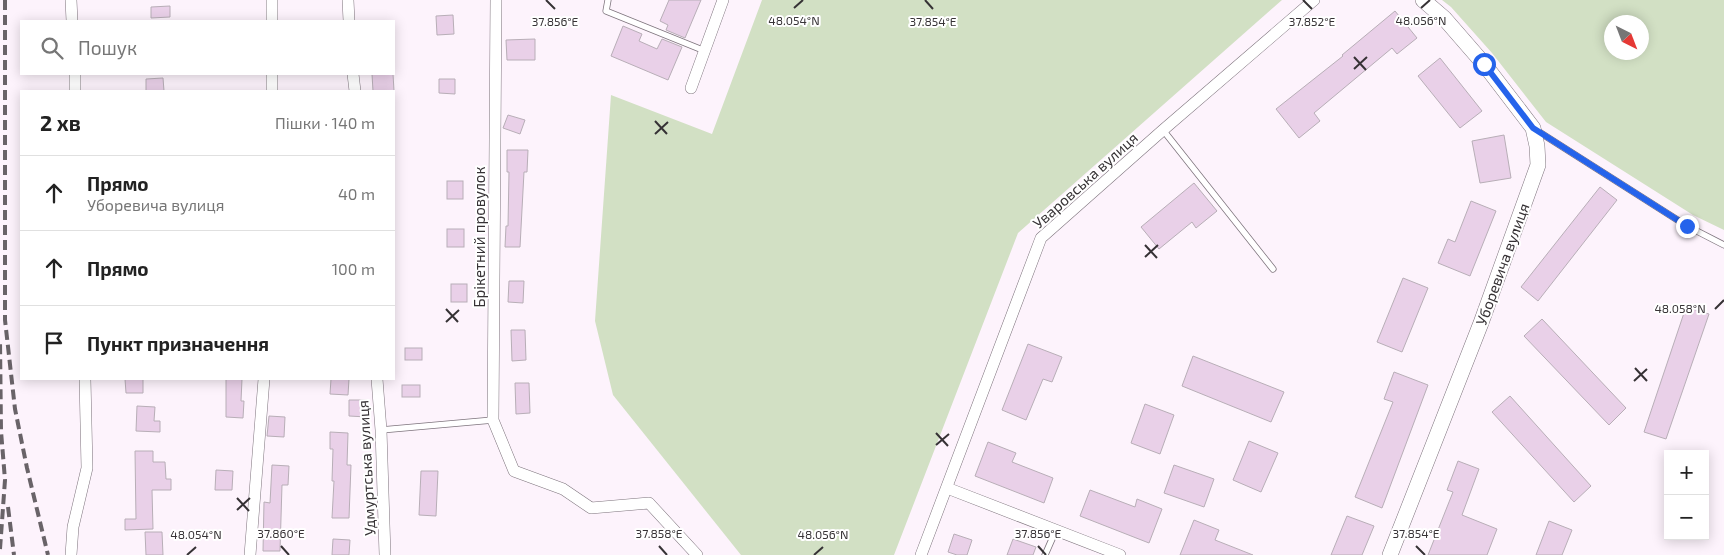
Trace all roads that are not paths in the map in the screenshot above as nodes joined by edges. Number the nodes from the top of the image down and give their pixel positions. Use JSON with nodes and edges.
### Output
{"nodes":[{"id":1,"x":71,"y":0,"type":"edge"},
{"id":2,"x":272,"y":0,"type":"edge"},
{"id":3,"x":348,"y":0,"type":"edge"},
{"id":4,"x":496,"y":0,"type":"edge"},
{"id":5,"x":608,"y":0,"type":"edge"},
{"id":6,"x":724,"y":0,"type":"edge"},
{"id":7,"x":1314,"y":0,"type":"edge"},
{"id":8,"x":1423,"y":0,"type":"edge"},
{"id":9,"x":72,"y":20,"type":"edge"},
{"id":10,"x":272,"y":20,"type":"edge"},
{"id":11,"x":349,"y":20,"type":"edge"},
{"id":12,"x":705,"y":51,"type":"junction"},
{"id":13,"x":74,"y":75,"type":"edge"},
{"id":14,"x":272,"y":75,"type":"edge"},
{"id":15,"x":354,"y":75,"type":"edge"},
{"id":16,"x":691,"y":88,"type":"dead end"},
{"id":17,"x":75,"y":90,"type":"edge"},
{"id":18,"x":272,"y":90,"type":"edge"},
{"id":19,"x":355,"y":90,"type":"edge"},
{"id":20,"x":1533,"y":128,"type":"junction"},
{"id":21,"x":1163,"y":130,"type":"junction"},
{"id":22,"x":1724,"y":245,"type":"edge"},
{"id":23,"x":1273,"y":269,"type":"dead end"},
{"id":24,"x":85,"y":380,"type":"edge"},
{"id":25,"x":264,"y":380,"type":"edge"},
{"id":26,"x":377,"y":380,"type":"edge"},
{"id":27,"x":493,"y":420,"type":"junction"},
{"id":28,"x":381,"y":430,"type":"junction"},
{"id":29,"x":947,"y":488,"type":"junction"},
{"id":30,"x":1056,"y":530,"type":"junction"},
{"id":31,"x":71,"y":555,"type":"edge"},
{"id":32,"x":250,"y":555,"type":"edge"},
{"id":33,"x":385,"y":555,"type":"edge"},
{"id":34,"x":697,"y":555,"type":"edge"},
{"id":35,"x":921,"y":555,"type":"edge"},
{"id":36,"x":1045,"y":555,"type":"edge"},
{"id":37,"x":1120,"y":555,"type":"edge"},
{"id":38,"x":1390,"y":555,"type":"edge"}],
"edges":[{"from":1,"to":9,"type":"street"},
{"from":2,"to":10,"type":"street"},
{"from":3,"to":11,"type":"street"},
{"from":4,"to":27,"type":"street","name":"Брiкетний провулок"},
{"from":5,"to":12,"type":"lane"},
{"from":6,"to":12,"type":"street"},
{"from":7,"to":21,"type":"street","name":"Уваровська вулиця"},
{"from":8,"to":20,"type":"street","name":"Уборевича вулиця"},
{"from":12,"to":16,"type":"street"},
{"from":13,"to":17,"type":"street"},
{"from":14,"to":18,"type":"street"},
{"from":15,"to":19,"type":"street"},
{"from":20,"to":22,"type":"lane"},
{"from":20,"to":38,"type":"street","name":"Уборевича вулиця"},
{"from":21,"to":23,"type":"lane"},
{"from":21,"to":29,"type":"street","name":"Уваровська вулиця"},
{"from":24,"to":31,"type":"street"},
{"from":25,"to":32,"type":"street"},
{"from":26,"to":28,"type":"street","name":"Удмуртська вулиця"},
{"from":27,"to":28,"type":"lane"},
{"from":27,"to":34,"type":"street","name":"Брiкетний провулок"},
{"from":28,"to":33,"type":"street","name":"Удмуртська вулиця"},
{"from":29,"to":30,"type":"street"},
{"from":29,"to":35,"type":"street","name":"Уваровська вулиця"},
{"from":30,"to":36,"type":"lane"},
{"from":30,"to":37,"type":"street"}]}
